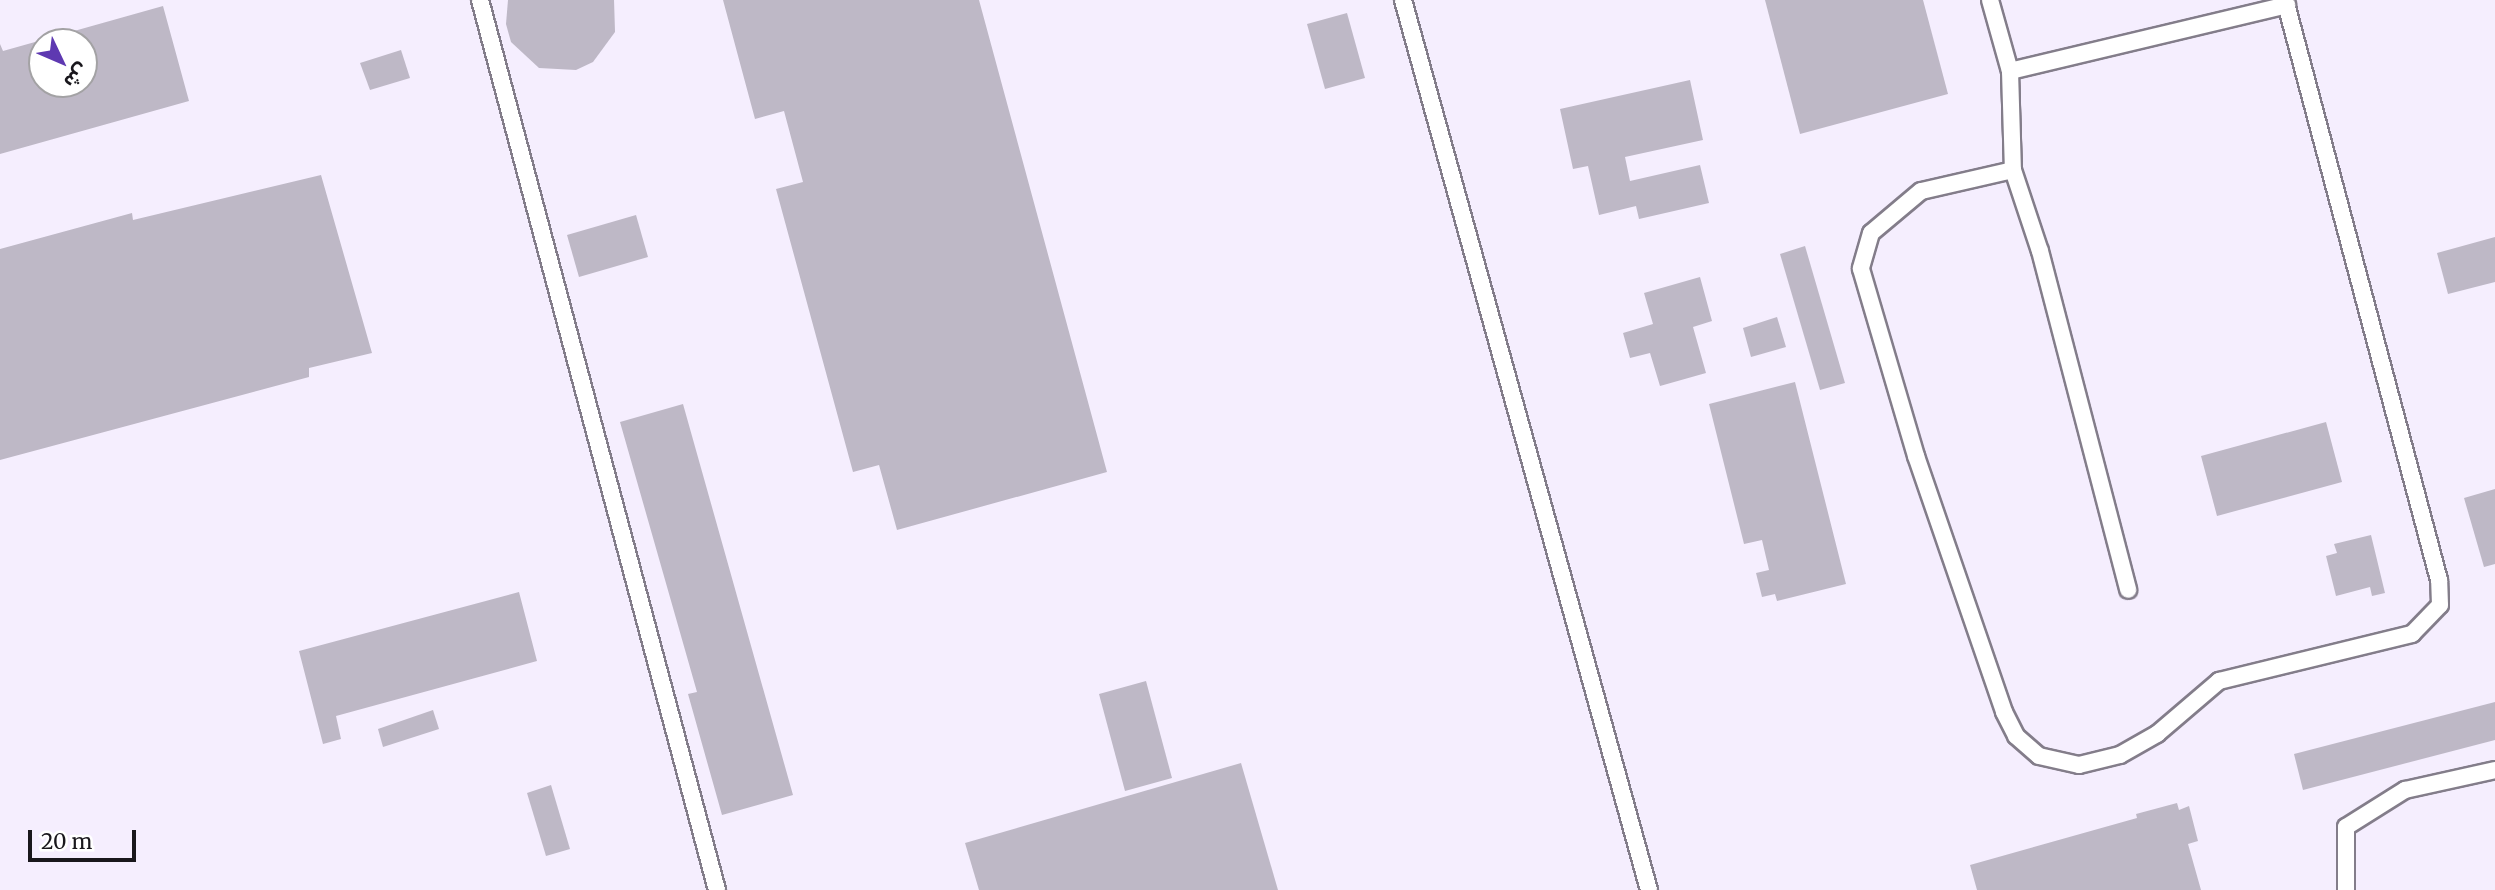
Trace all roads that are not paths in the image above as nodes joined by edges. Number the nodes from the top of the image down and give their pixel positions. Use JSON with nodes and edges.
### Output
{"nodes":[{"id":1,"x":480,"y":0,"type":"edge"},
{"id":2,"x":1403,"y":0,"type":"edge"},
{"id":3,"x":1990,"y":0,"type":"edge"},
{"id":4,"x":2286,"y":3,"type":"edge"},
{"id":5,"x":2010,"y":71,"type":"junction"},
{"id":6,"x":2013,"y":170,"type":"junction"},
{"id":7,"x":2128,"y":590,"type":"dead end"},
{"id":8,"x":2495,"y":770,"type":"edge"},
{"id":9,"x":717,"y":890,"type":"edge"},
{"id":10,"x":1649,"y":890,"type":"edge"},
{"id":11,"x":2346,"y":890,"type":"edge"}],
"edges":[{"from":1,"to":9,"type":"lane"},
{"from":2,"to":10,"type":"lane"},
{"from":3,"to":5,"type":"lane"},
{"from":4,"to":5,"type":"lane"},
{"from":4,"to":6,"type":"lane"},
{"from":5,"to":6,"type":"lane"},
{"from":6,"to":7,"type":"lane"},
{"from":8,"to":11,"type":"lane"}]}
